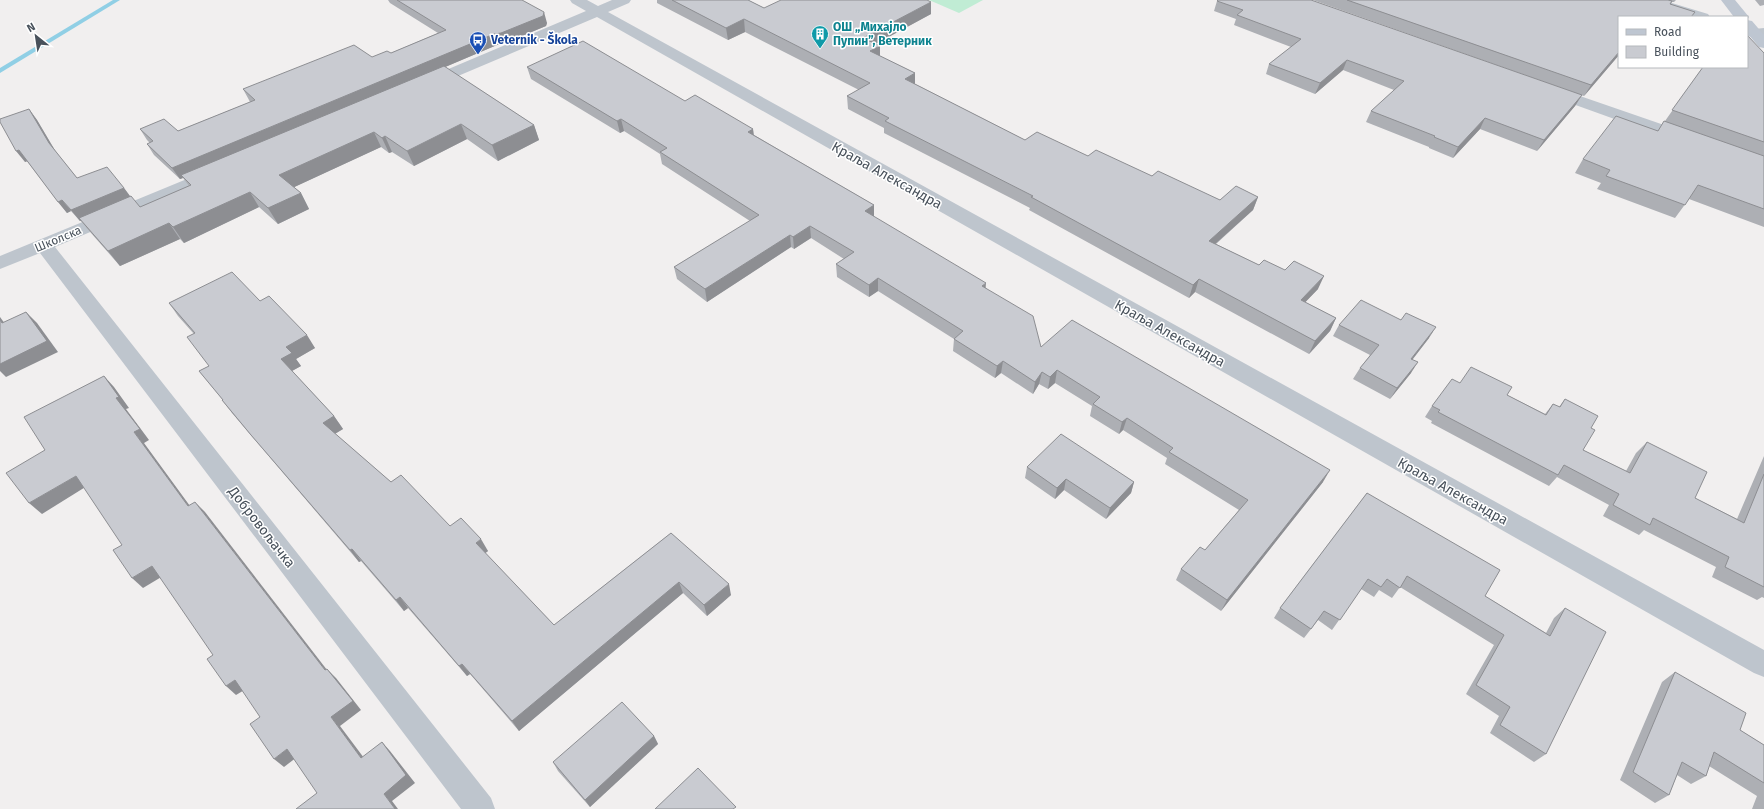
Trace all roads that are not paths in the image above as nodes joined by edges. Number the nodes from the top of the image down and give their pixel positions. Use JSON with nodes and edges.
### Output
{"nodes":[{"id":1,"x":577,"y":0,"type":"edge"},
{"id":2,"x":624,"y":0,"type":"edge"},
{"id":3,"x":1647,"y":0,"type":"edge"},
{"id":4,"x":1728,"y":0,"type":"edge"},
{"id":5,"x":597,"y":12,"type":"junction"},
{"id":6,"x":1699,"y":16,"type":"edge"},
{"id":7,"x":1741,"y":16,"type":"edge"},
{"id":8,"x":1753,"y":30,"type":"edge"},
{"id":9,"x":1764,"y":44,"type":"edge"},
{"id":10,"x":1534,"y":85,"type":"edge"},
{"id":11,"x":409,"y":91,"type":"edge"},
{"id":12,"x":1697,"y":143,"type":"edge"},
{"id":13,"x":234,"y":165,"type":"edge"},
{"id":14,"x":44,"y":245,"type":"junction"},
{"id":15,"x":0,"y":263,"type":"edge"},
{"id":16,"x":1764,"y":664,"type":"edge"},
{"id":17,"x":480,"y":809,"type":"edge"}],
"edges":[{"from":1,"to":5,"type":"street","name":"Краља Александра"},
{"from":2,"to":5,"type":"street"},
{"from":3,"to":6,"type":"street"},
{"from":4,"to":7,"type":"street"},
{"from":5,"to":11,"type":"street"},
{"from":5,"to":16,"type":"street","name":"Краља Александра"},
{"from":8,"to":9,"type":"street"},
{"from":10,"to":12,"type":"street"},
{"from":13,"to":14,"type":"street","name":"Школска"},
{"from":14,"to":15,"type":"street","name":"Школска"},
{"from":14,"to":17,"type":"street","name":"Добровољачка"}]}
